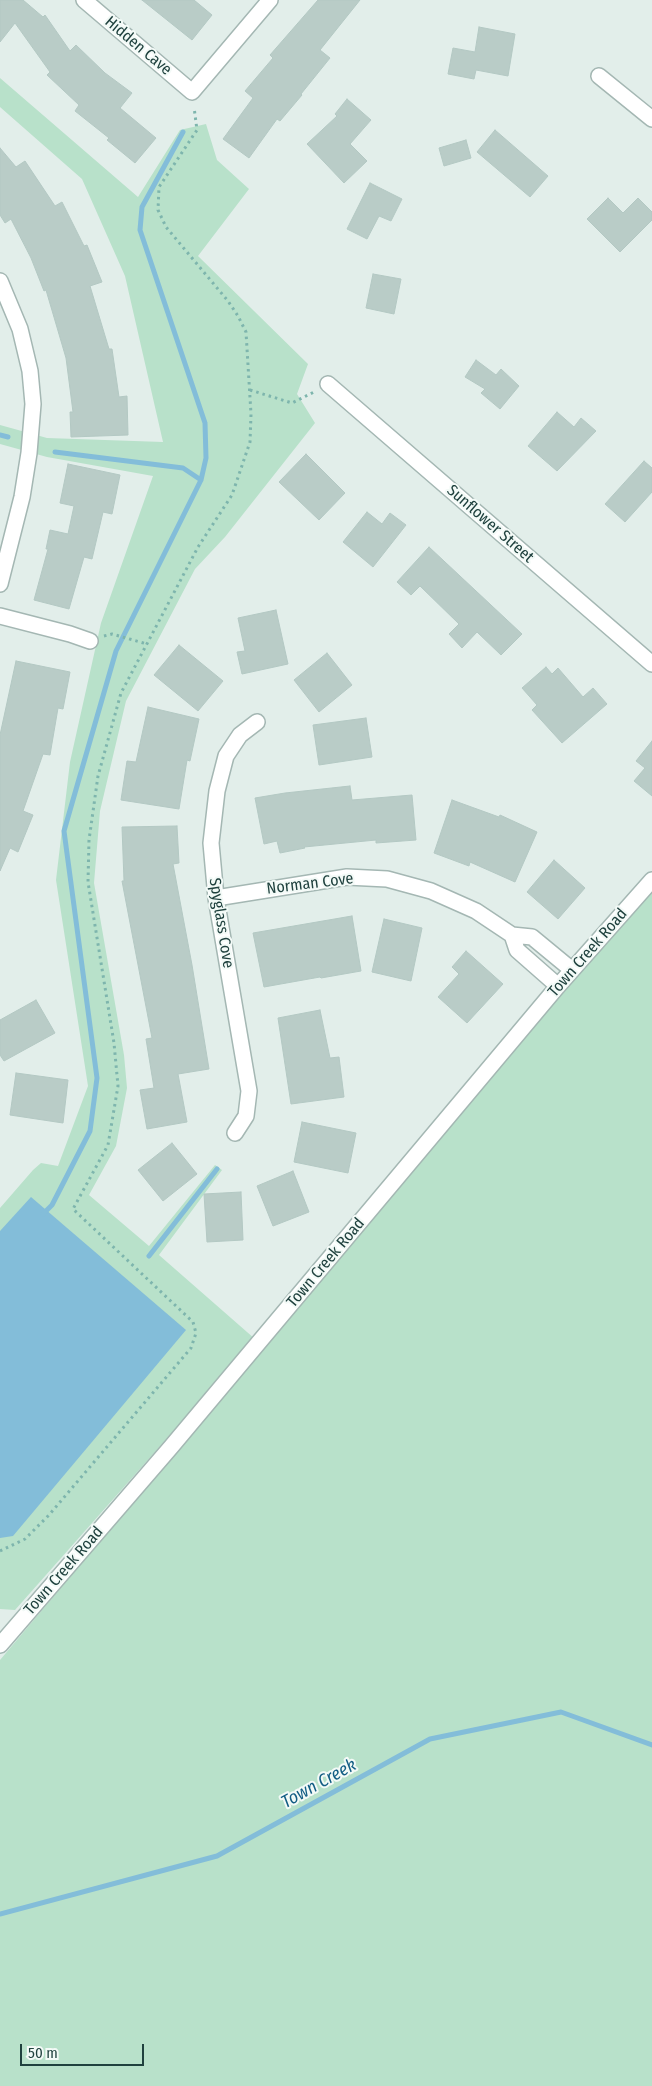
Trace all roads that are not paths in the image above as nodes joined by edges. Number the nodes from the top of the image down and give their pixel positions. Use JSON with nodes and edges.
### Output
{"nodes":[{"id":1,"x":84,"y":0,"type":"edge"},
{"id":2,"x":270,"y":0,"type":"edge"},
{"id":3,"x":599,"y":76,"type":"dead end"},
{"id":4,"x":652,"y":120,"type":"edge"},
{"id":5,"x":0,"y":281,"type":"edge"},
{"id":6,"x":328,"y":384,"type":"road end"},
{"id":7,"x":0,"y":584,"type":"edge"},
{"id":8,"x":0,"y":616,"type":"edge"},
{"id":9,"x":90,"y":642,"type":"road end"},
{"id":10,"x":652,"y":664,"type":"edge"},
{"id":11,"x":256,"y":722,"type":"dead end"},
{"id":12,"x":652,"y":880,"type":"edge"},
{"id":13,"x":216,"y":898,"type":"junction"},
{"id":14,"x":512,"y":935,"type":"junction"},
{"id":15,"x":572,"y":970,"type":"junction"},
{"id":16,"x":558,"y":986,"type":"junction"},
{"id":17,"x":235,"y":1134,"type":"dead end"},
{"id":18,"x":1,"y":1642,"type":"edge"}],
"edges":[{"from":1,"to":2,"type":"street","name":"Hidden Cave"},
{"from":3,"to":4,"type":"street"},
{"from":5,"to":7,"type":"street"},
{"from":6,"to":10,"type":"street","name":"Sunflower Street"},
{"from":8,"to":9,"type":"street"},
{"from":11,"to":13,"type":"street","name":"Spyglass Cove"},
{"from":12,"to":15,"type":"street","name":"Town Creek Road"},
{"from":13,"to":14,"type":"street","name":"Norman Cove"},
{"from":13,"to":17,"type":"street","name":"Spyglass Cove"},
{"from":14,"to":15,"type":"street","name":"Norman Cove"},
{"from":14,"to":16,"type":"street","name":"Norman Cove"},
{"from":15,"to":16,"type":"street","name":"Town Creek Road"},
{"from":16,"to":18,"type":"street","name":"Town Creek Road"}]}
